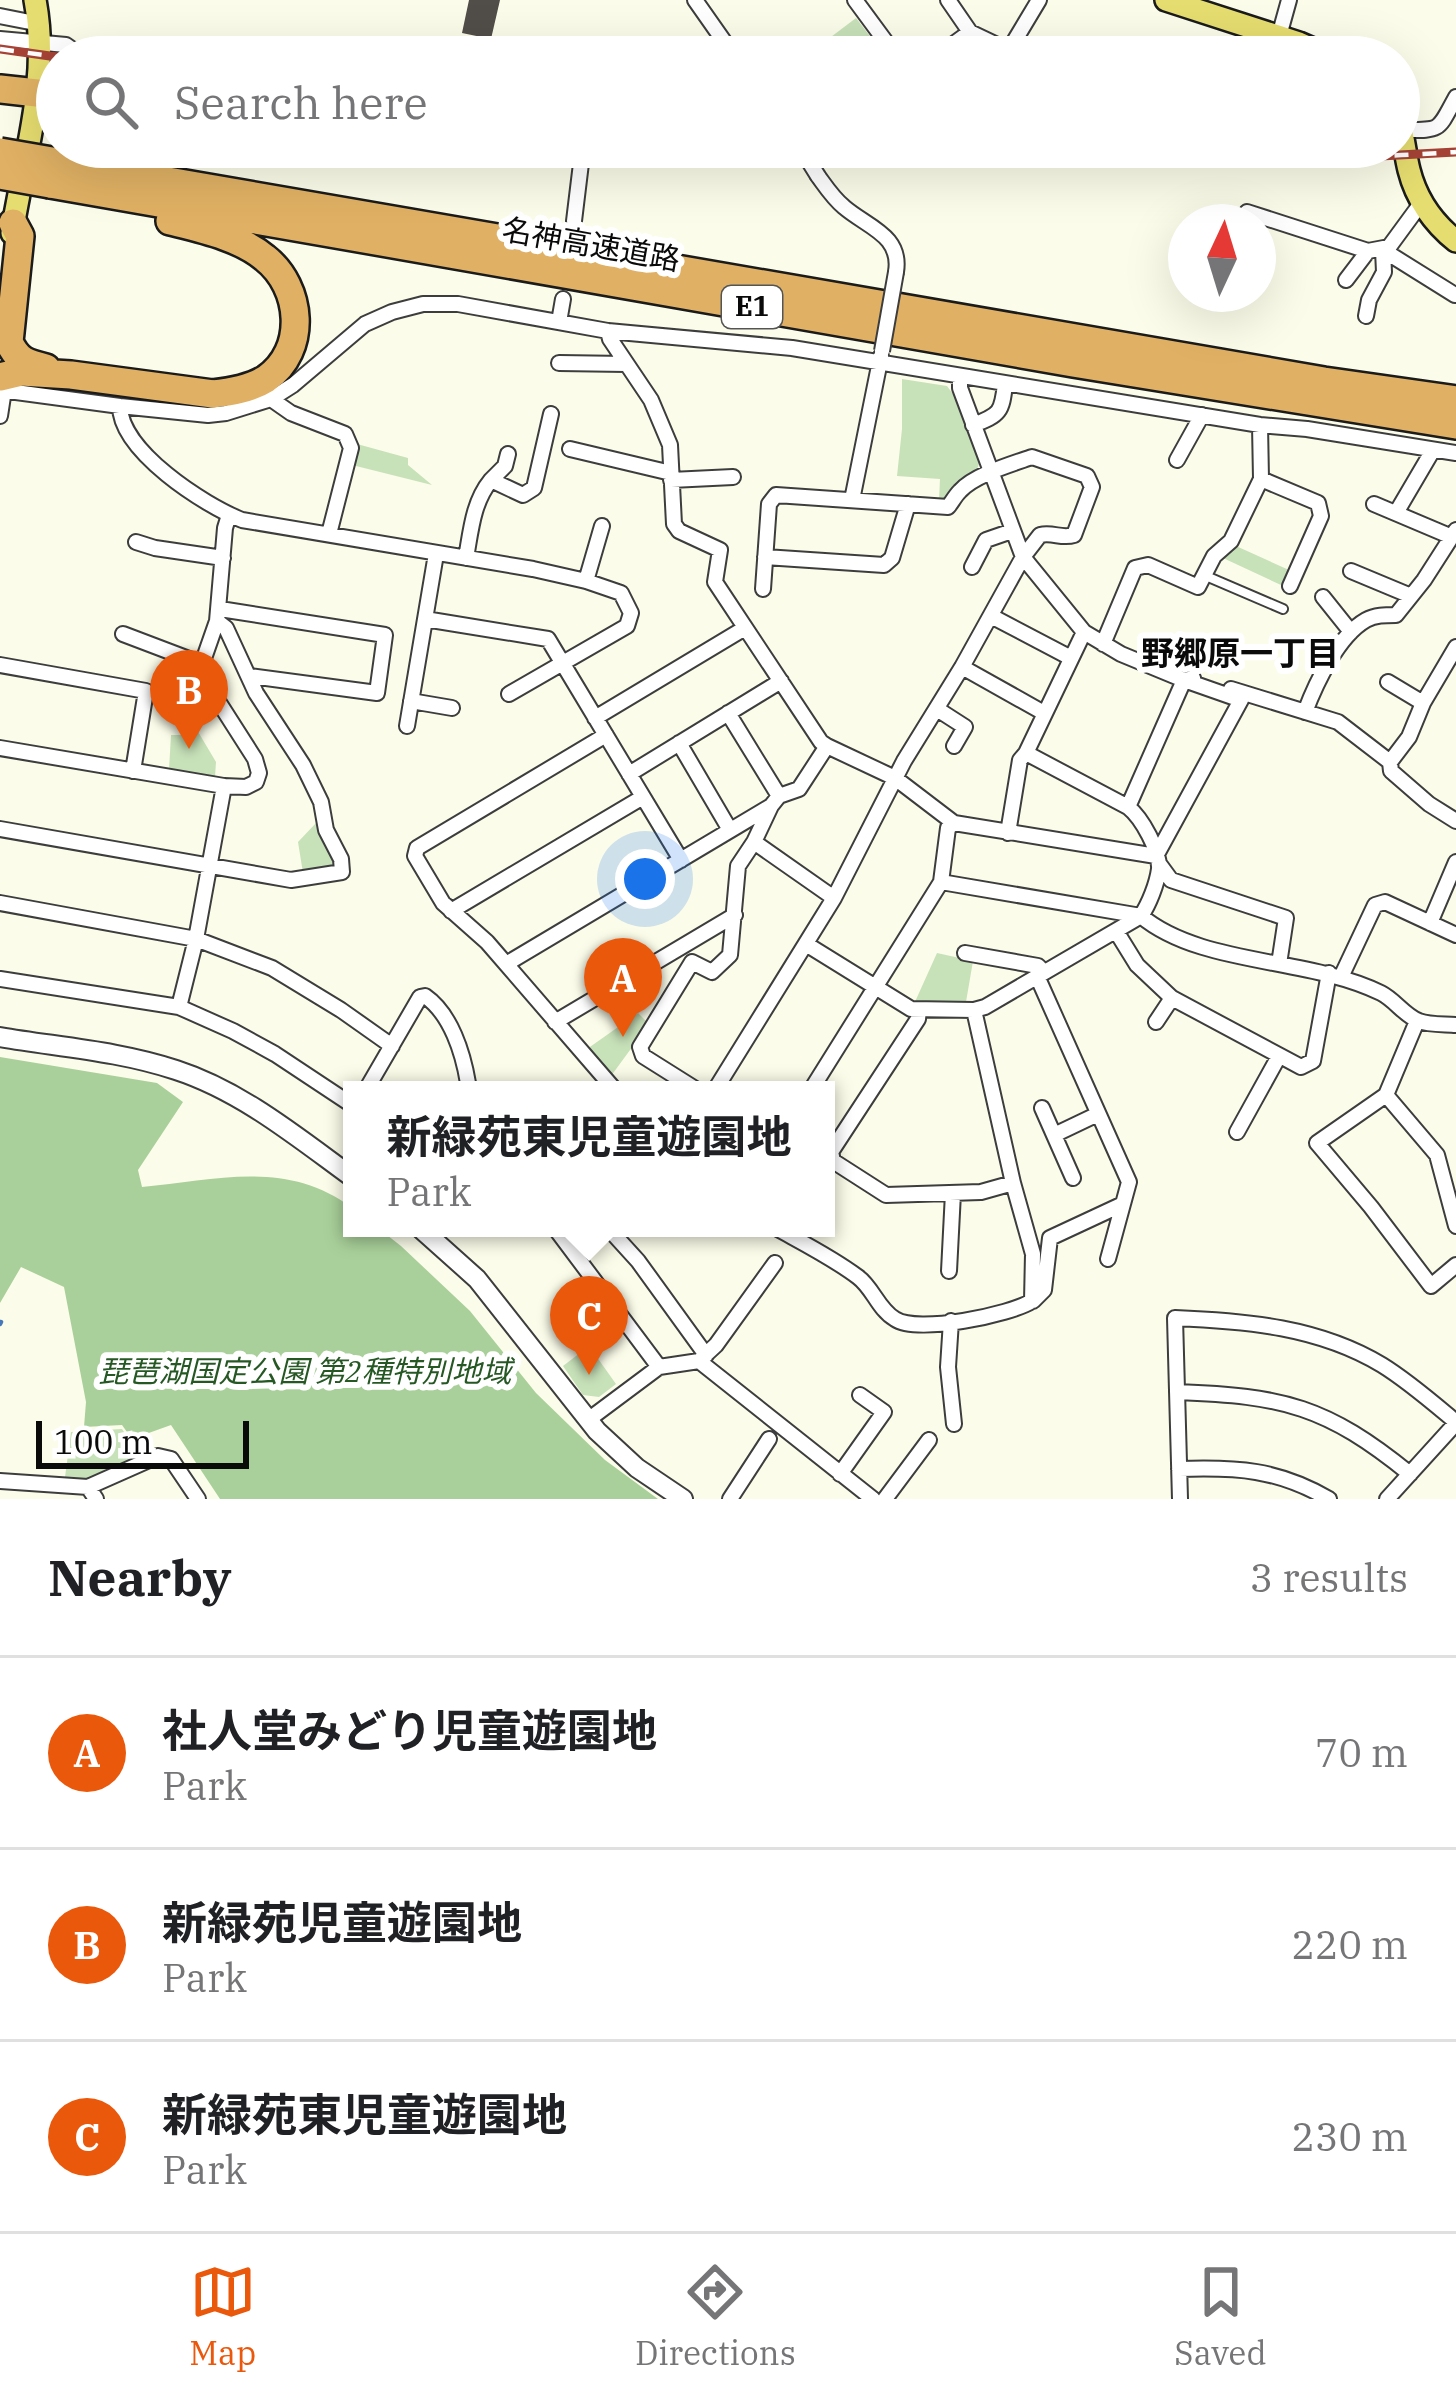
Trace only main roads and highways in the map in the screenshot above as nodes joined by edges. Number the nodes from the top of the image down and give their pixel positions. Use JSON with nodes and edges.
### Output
{"nodes":[{"id":1,"x":35,"y":0,"type":"edge"},
{"id":2,"x":1166,"y":0,"type":"edge"},
{"id":3,"x":41,"y":36,"type":"edge"},
{"id":4,"x":1279,"y":36,"type":"edge"},
{"id":5,"x":0,"y":88,"type":"edge"},
{"id":6,"x":36,"y":93,"type":"edge"},
{"id":7,"x":36,"y":97,"type":"edge"},
{"id":8,"x":0,"y":152,"type":"edge"},
{"id":9,"x":1409,"y":168,"type":"edge"},
{"id":10,"x":0,"y":179,"type":"edge"},
{"id":11,"x":50,"y":180,"type":"junction"},
{"id":12,"x":7,"y":222,"type":"edge"},
{"id":13,"x":1456,"y":241,"type":"edge"},
{"id":14,"x":4,"y":253,"type":"edge"},
{"id":15,"x":0,"y":305,"type":"edge"},
{"id":16,"x":70,"y":375,"type":"junction"},
{"id":17,"x":1,"y":386,"type":"edge"},
{"id":18,"x":1456,"y":400,"type":"edge"},
{"id":19,"x":1456,"y":424,"type":"edge"}],
"edges":[{"from":1,"to":3,"type":"main road"},
{"from":2,"to":4,"type":"main road"},
{"from":5,"to":6,"type":"highway"},
{"from":7,"to":12,"type":"main road"},
{"from":8,"to":11,"type":"highway","name":"名神高速道路","number":"E1","bridge":true},
{"from":9,"to":13,"type":"main road"},
{"from":10,"to":11,"type":"highway","name":"名神高速道路","number":"E1","bridge":true},
{"from":11,"to":16,"type":"highway"},
{"from":11,"to":18,"type":"highway","name":"名神高速道路","number":"E1"},
{"from":11,"to":19,"type":"highway","name":"名神高速道路","number":"E1"},
{"from":12,"to":14,"type":"main road"},
{"from":12,"to":16,"type":"highway"},
{"from":14,"to":15,"type":"main road"},
{"from":16,"to":17,"type":"highway"}]}
